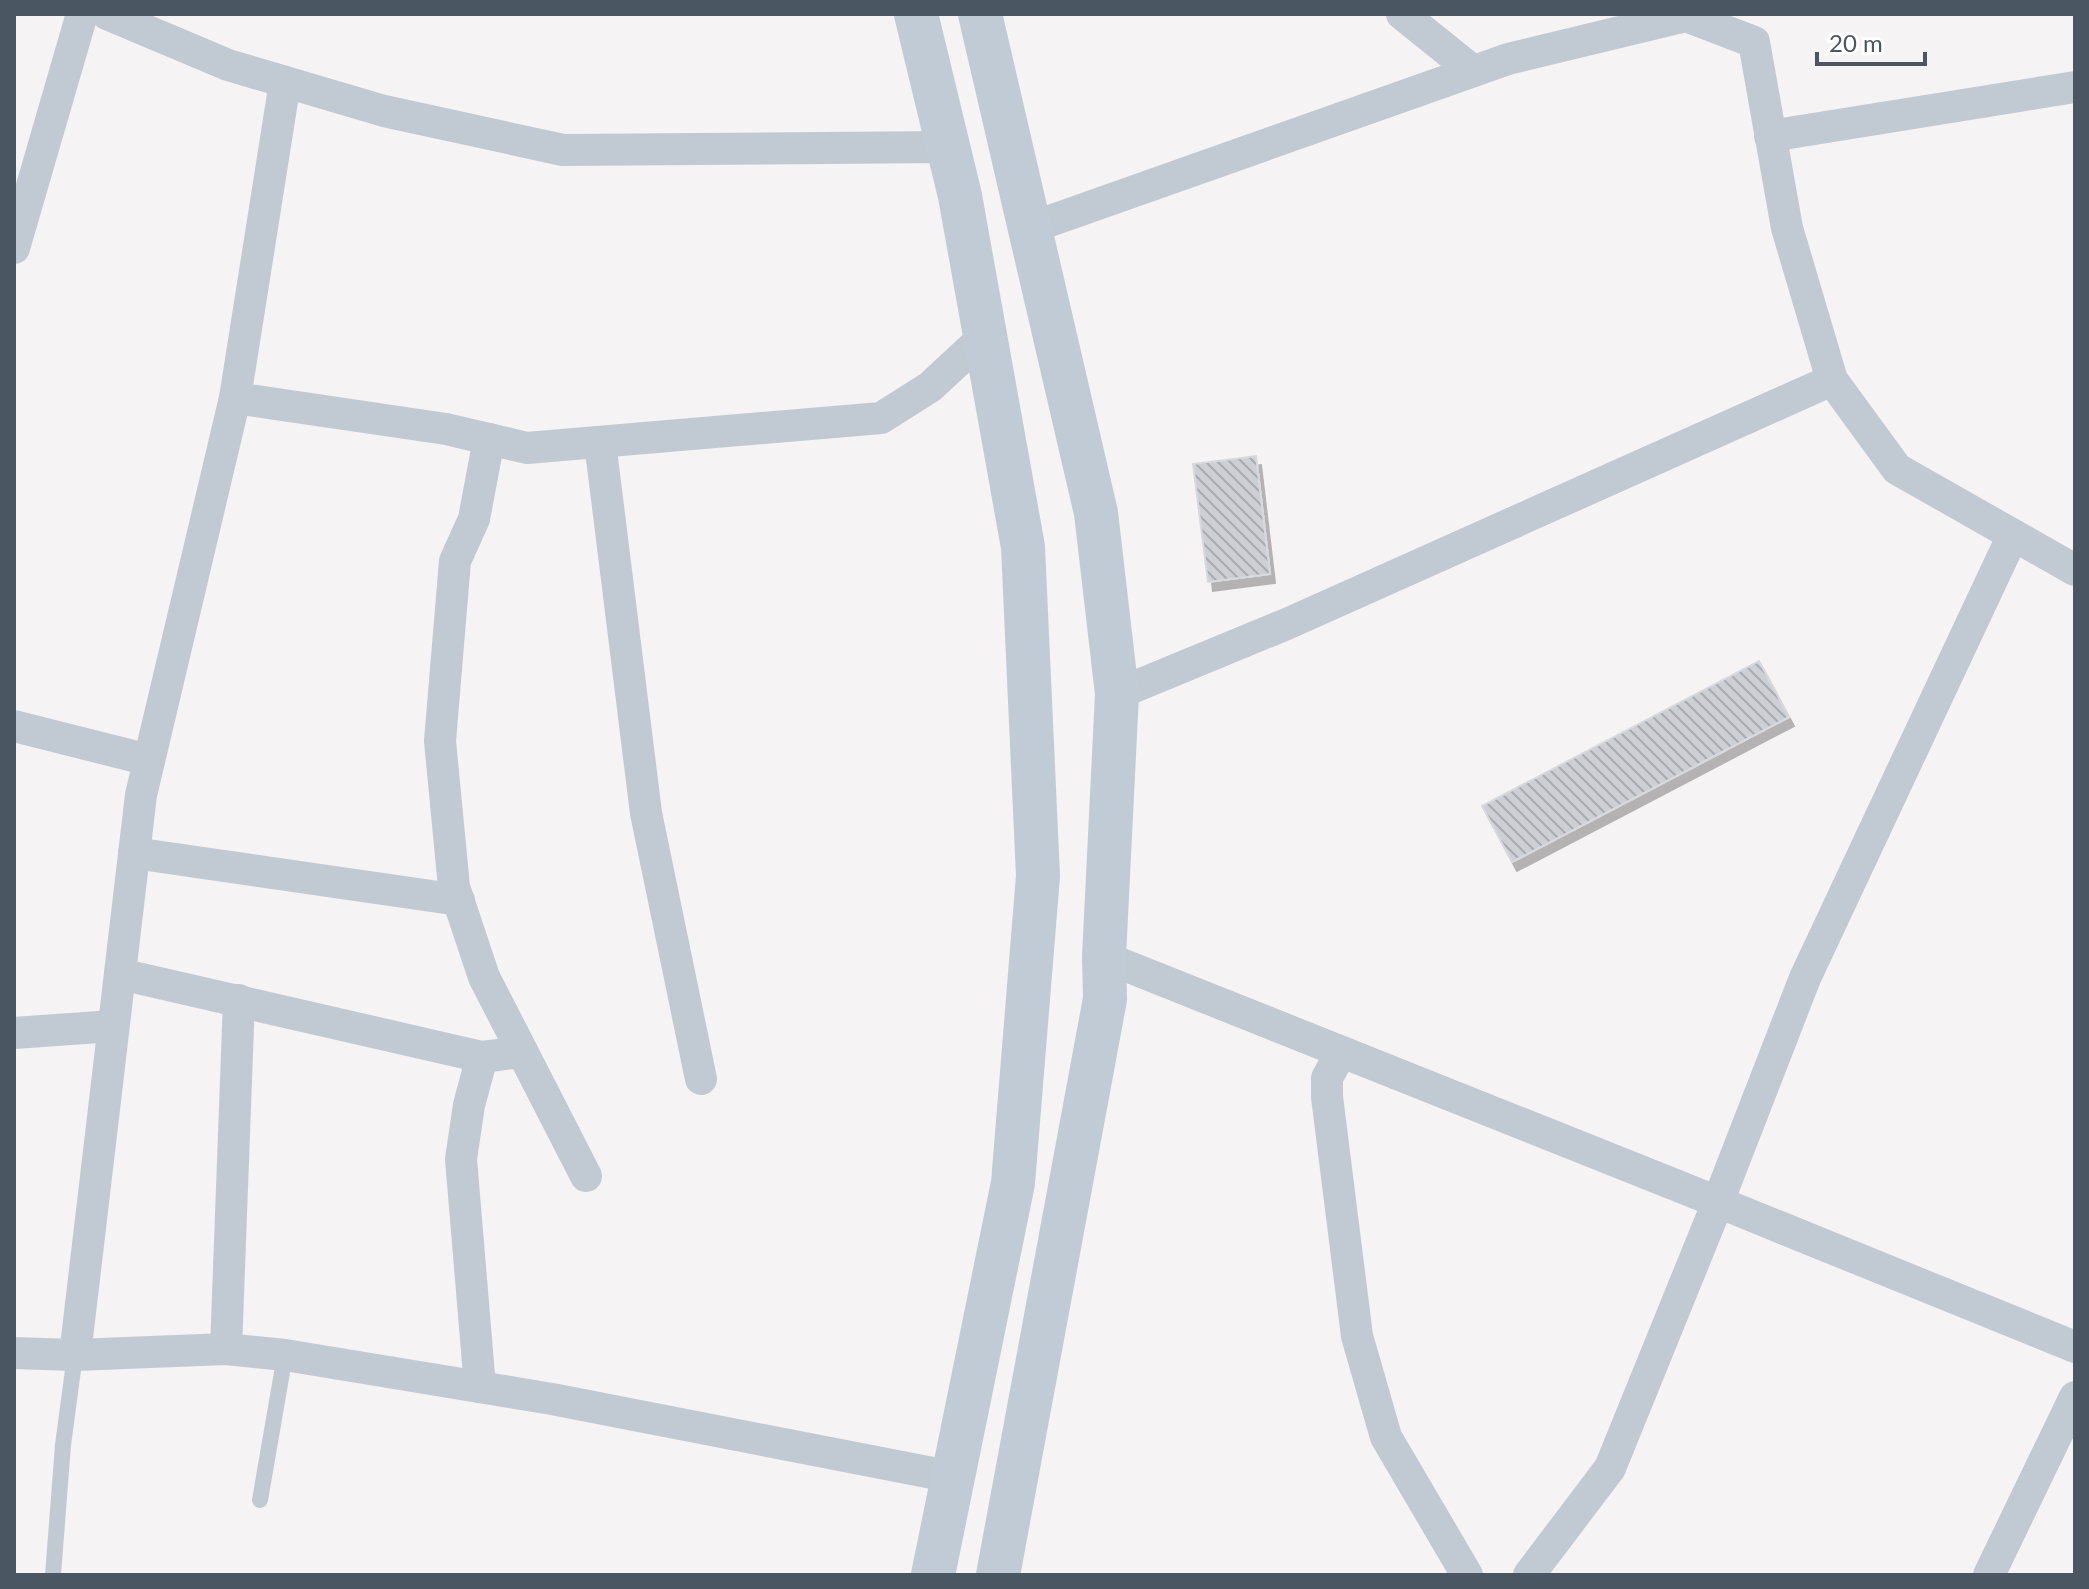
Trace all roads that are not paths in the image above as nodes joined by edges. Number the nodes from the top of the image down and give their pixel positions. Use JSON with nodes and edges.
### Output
{"nodes":[{"id":1,"x":82,"y":14,"type":"edge"},
{"id":2,"x":107,"y":14,"type":"edge"},
{"id":3,"x":916,"y":14,"type":"edge"},
{"id":4,"x":980,"y":14,"type":"edge"},
{"id":5,"x":1402,"y":14,"type":"edge"},
{"id":6,"x":1753,"y":28,"type":"edge"},
{"id":7,"x":1473,"y":71,"type":"junction"},
{"id":8,"x":285,"y":82,"type":"junction"},
{"id":9,"x":2075,"y":87,"type":"edge"},
{"id":10,"x":1770,"y":136,"type":"junction"},
{"id":11,"x":948,"y":147,"type":"junction"},
{"id":12,"x":1030,"y":228,"type":"junction"},
{"id":13,"x":14,"y":248,"type":"edge"},
{"id":14,"x":985,"y":336,"type":"junction"},
{"id":15,"x":1832,"y":380,"type":"junction"},
{"id":16,"x":235,"y":398,"type":"junction"},
{"id":17,"x":489,"y":439,"type":"junction"},
{"id":18,"x":600,"y":442,"type":"junction"},
{"id":19,"x":2013,"y":535,"type":"junction"},
{"id":20,"x":2075,"y":570,"type":"edge"},
{"id":21,"x":1117,"y":694,"type":"junction"},
{"id":22,"x":14,"y":726,"type":"edge"},
{"id":23,"x":149,"y":760,"type":"junction"},
{"id":24,"x":134,"y":853,"type":"junction"},
{"id":25,"x":459,"y":900,"type":"junction"},
{"id":26,"x":1104,"y":957,"type":"junction"},
{"id":27,"x":120,"y":974,"type":"junction"},
{"id":28,"x":239,"y":1000,"type":"junction"},
{"id":29,"x":113,"y":1026,"type":"junction"},
{"id":30,"x":14,"y":1033,"type":"edge"},
{"id":31,"x":522,"y":1052,"type":"junction"},
{"id":32,"x":1341,"y":1052,"type":"junction"},
{"id":33,"x":482,"y":1057,"type":"junction"},
{"id":34,"x":701,"y":1079,"type":"dead end"},
{"id":35,"x":586,"y":1176,"type":"dead end"},
{"id":36,"x":1718,"y":1202,"type":"junction"},
{"id":37,"x":2075,"y":1347,"type":"edge"},
{"id":38,"x":226,"y":1349,"type":"junction"},
{"id":39,"x":14,"y":1353,"type":"edge"},
{"id":40,"x":75,"y":1355,"type":"junction"},
{"id":41,"x":285,"y":1355,"type":"junction"},
{"id":42,"x":480,"y":1387,"type":"junction"},
{"id":43,"x":2075,"y":1397,"type":"edge"},
{"id":44,"x":953,"y":1477,"type":"junction"},
{"id":45,"x":260,"y":1500,"type":"dead end"},
{"id":46,"x":53,"y":1575,"type":"edge"},
{"id":47,"x":933,"y":1575,"type":"edge"},
{"id":48,"x":998,"y":1575,"type":"edge"},
{"id":49,"x":1467,"y":1575,"type":"edge"},
{"id":50,"x":1529,"y":1575,"type":"edge"},
{"id":51,"x":1989,"y":1575,"type":"edge"}],
"edges":[{"from":1,"to":13,"type":"street"},
{"from":2,"to":8,"type":"street"},
{"from":3,"to":11,"type":"main road"},
{"from":4,"to":12,"type":"main road"},
{"from":5,"to":7,"type":"street"},
{"from":6,"to":7,"type":"street"},
{"from":6,"to":10,"type":"street"},
{"from":7,"to":12,"type":"street"},
{"from":8,"to":11,"type":"street"},
{"from":8,"to":16,"type":"street"},
{"from":9,"to":10,"type":"street"},
{"from":10,"to":15,"type":"street"},
{"from":11,"to":14,"type":"main road"},
{"from":12,"to":21,"type":"main road"},
{"from":14,"to":18,"type":"street"},
{"from":14,"to":44,"type":"main road"},
{"from":15,"to":19,"type":"street"},
{"from":15,"to":21,"type":"street"},
{"from":16,"to":17,"type":"street"},
{"from":16,"to":23,"type":"street"},
{"from":17,"to":18,"type":"street"},
{"from":17,"to":25,"type":"street"},
{"from":18,"to":34,"type":"street"},
{"from":19,"to":20,"type":"street"},
{"from":19,"to":36,"type":"street"},
{"from":21,"to":26,"type":"main road"},
{"from":22,"to":23,"type":"street"},
{"from":23,"to":24,"type":"street"},
{"from":24,"to":25,"type":"street"},
{"from":24,"to":27,"type":"street"},
{"from":25,"to":31,"type":"street"},
{"from":26,"to":32,"type":"street"},
{"from":26,"to":48,"type":"main road"},
{"from":27,"to":28,"type":"street"},
{"from":27,"to":29,"type":"street"},
{"from":28,"to":33,"type":"street"},
{"from":28,"to":38,"type":"street"},
{"from":29,"to":30,"type":"street"},
{"from":29,"to":40,"type":"street"},
{"from":31,"to":33,"type":"street"},
{"from":31,"to":35,"type":"street"},
{"from":32,"to":36,"type":"street"},
{"from":32,"to":49,"type":"street"},
{"from":33,"to":42,"type":"street"},
{"from":36,"to":37,"type":"street"},
{"from":36,"to":50,"type":"street"},
{"from":38,"to":40,"type":"street"},
{"from":38,"to":41,"type":"street"},
{"from":39,"to":40,"type":"street"},
{"from":40,"to":46,"type":"lane"},
{"from":41,"to":42,"type":"street"},
{"from":41,"to":45,"type":"lane"},
{"from":42,"to":44,"type":"street"},
{"from":43,"to":51,"type":"street"},
{"from":44,"to":47,"type":"main road"}]}
